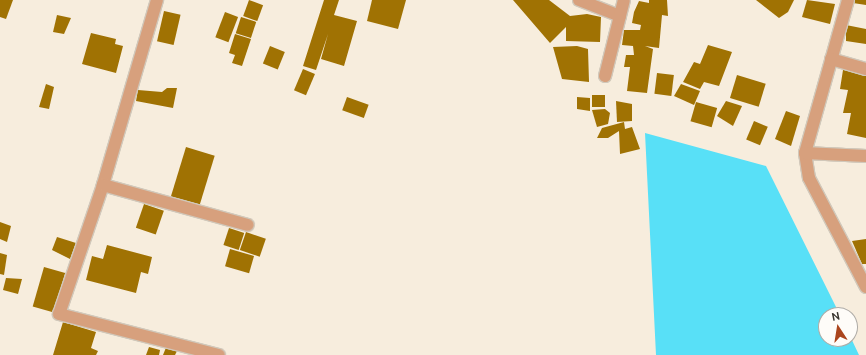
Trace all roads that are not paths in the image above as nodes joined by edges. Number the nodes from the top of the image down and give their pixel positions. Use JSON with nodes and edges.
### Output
{"nodes":[{"id":1,"x":157,"y":0,"type":"edge"},
{"id":2,"x":579,"y":0,"type":"edge"},
{"id":3,"x":624,"y":0,"type":"edge"},
{"id":4,"x":848,"y":0,"type":"edge"},
{"id":5,"x":620,"y":16,"type":"junction"},
{"id":6,"x":831,"y":59,"type":"junction"},
{"id":7,"x":866,"y":69,"type":"edge"},
{"id":8,"x":605,"y":76,"type":"dead end"},
{"id":9,"x":805,"y":153,"type":"junction"},
{"id":10,"x":866,"y":156,"type":"edge"},
{"id":11,"x":102,"y":185,"type":"junction"},
{"id":12,"x":248,"y":225,"type":"dead end"},
{"id":13,"x":866,"y":287,"type":"edge"},
{"id":14,"x":219,"y":355,"type":"edge"}],
"edges":[{"from":1,"to":11,"type":"street"},
{"from":2,"to":5,"type":"street"},
{"from":3,"to":5,"type":"street"},
{"from":4,"to":6,"type":"street"},
{"from":5,"to":8,"type":"street"},
{"from":6,"to":7,"type":"street"},
{"from":6,"to":9,"type":"street"},
{"from":9,"to":10,"type":"street"},
{"from":9,"to":13,"type":"street"},
{"from":11,"to":12,"type":"street"},
{"from":11,"to":14,"type":"street"}]}
